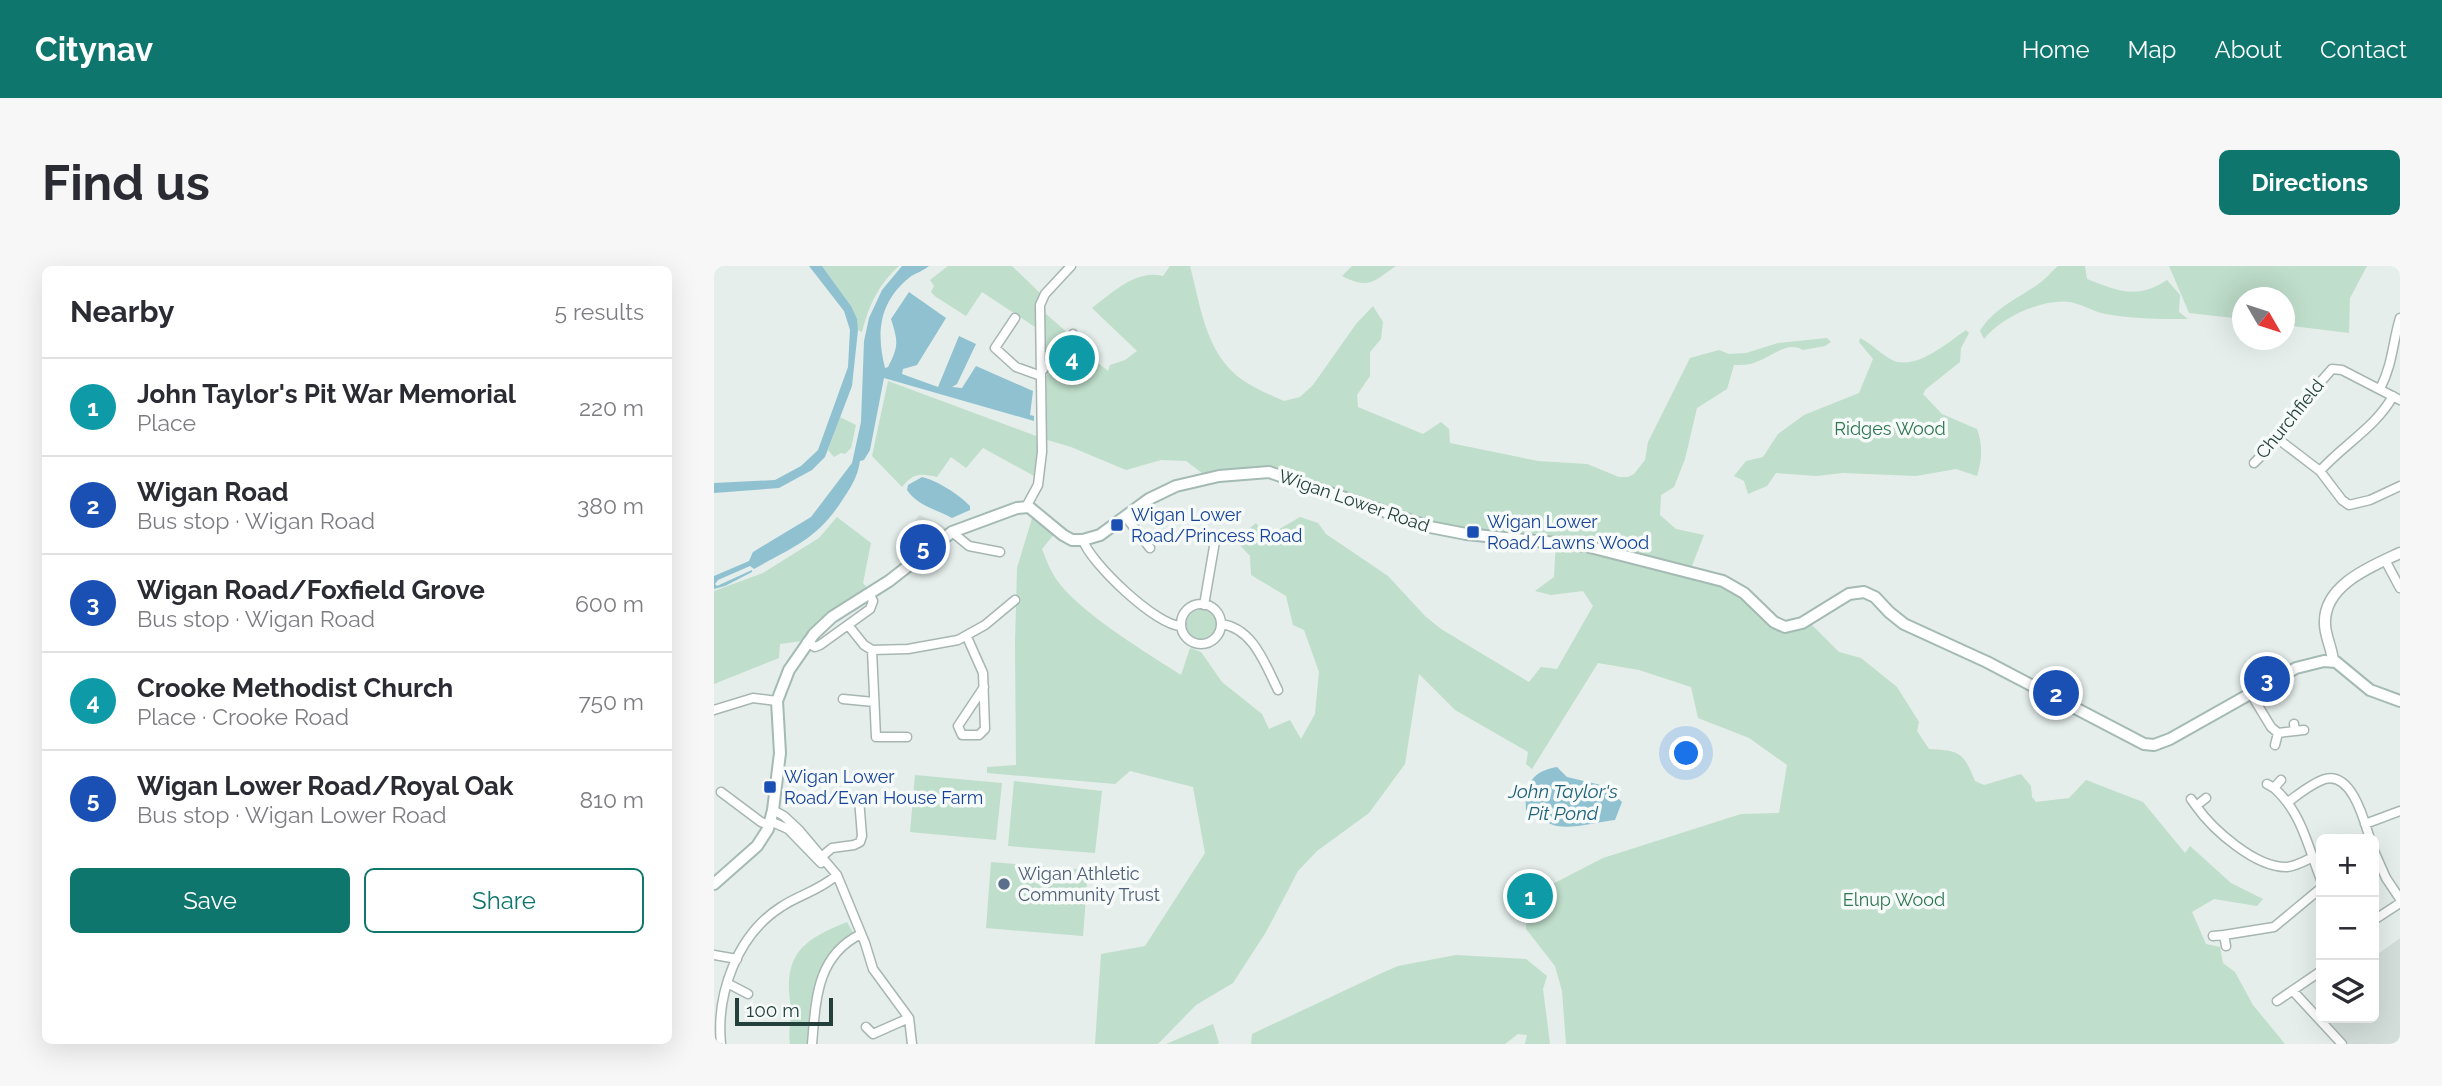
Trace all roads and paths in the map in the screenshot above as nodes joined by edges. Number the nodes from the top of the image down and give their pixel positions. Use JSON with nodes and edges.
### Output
{"nodes":[{"id":1,"x":1071,"y":266,"type":"edge"},
{"id":2,"x":1015,"y":318,"type":"dead end"},
{"id":3,"x":2400,"y":318,"type":"edge"},
{"id":4,"x":1073,"y":334,"type":"dead end"},
{"id":5,"x":2397,"y":338,"type":"edge"},
{"id":6,"x":1041,"y":374,"type":"junction"},
{"id":7,"x":2380,"y":389,"type":"junction"},
{"id":8,"x":2397,"y":398,"type":"edge"},
{"id":9,"x":2278,"y":439,"type":"junction"},
{"id":10,"x":2254,"y":463,"type":"dead end"},
{"id":11,"x":2320,"y":471,"type":"junction"},
{"id":12,"x":2400,"y":485,"type":"edge"},
{"id":13,"x":1026,"y":507,"type":"junction"},
{"id":14,"x":1125,"y":516,"type":"junction"},
{"id":15,"x":952,"y":532,"type":"junction"},
{"id":16,"x":1083,"y":540,"type":"junction"},
{"id":17,"x":1206,"y":540,"type":"dead end"},
{"id":18,"x":1150,"y":548,"type":"dead end"},
{"id":19,"x":1000,"y":552,"type":"dead end"},
{"id":20,"x":2400,"y":553,"type":"edge"},
{"id":21,"x":2385,"y":560,"type":"junction"},
{"id":22,"x":2400,"y":588,"type":"edge"},
{"id":23,"x":870,"y":595,"type":"junction"},
{"id":24,"x":1015,"y":600,"type":"dead end"},
{"id":25,"x":1205,"y":605,"type":"junction"},
{"id":26,"x":1221,"y":624,"type":"junction"},
{"id":27,"x":848,"y":625,"type":"junction"},
{"id":28,"x":1181,"y":626,"type":"junction"},
{"id":29,"x":967,"y":637,"type":"junction"},
{"id":30,"x":807,"y":642,"type":"junction"},
{"id":31,"x":872,"y":650,"type":"junction"},
{"id":32,"x":2333,"y":661,"type":"junction"},
{"id":33,"x":984,"y":687,"type":"junction"},
{"id":34,"x":1278,"y":690,"type":"dead end"},
{"id":35,"x":2251,"y":694,"type":"junction"},
{"id":36,"x":843,"y":699,"type":"dead end"},
{"id":37,"x":778,"y":701,"type":"junction"},
{"id":38,"x":2400,"y":701,"type":"edge"},
{"id":39,"x":874,"y":702,"type":"junction"},
{"id":40,"x":714,"y":710,"type":"edge"},
{"id":41,"x":2298,"y":729,"type":"dead end"},
{"id":42,"x":2278,"y":733,"type":"junction"},
{"id":43,"x":907,"y":737,"type":"dead end"},
{"id":44,"x":2275,"y":745,"type":"dead end"},
{"id":45,"x":2281,"y":780,"type":"dead end"},
{"id":46,"x":721,"y":792,"type":"dead end"},
{"id":47,"x":2206,"y":798,"type":"dead end"},
{"id":48,"x":2288,"y":802,"type":"junction"},
{"id":49,"x":861,"y":804,"type":"dead end"},
{"id":50,"x":2400,"y":811,"type":"edge"},
{"id":51,"x":771,"y":819,"type":"junction"},
{"id":52,"x":2365,"y":824,"type":"junction"},
{"id":53,"x":2368,"y":834,"type":"edge"},
{"id":54,"x":2313,"y":857,"type":"junction"},
{"id":55,"x":820,"y":858,"type":"junction"},
{"id":56,"x":2379,"y":862,"type":"edge"},
{"id":57,"x":2316,"y":866,"type":"edge"},
{"id":58,"x":835,"y":877,"type":"junction"},
{"id":59,"x":714,"y":884,"type":"edge"},
{"id":60,"x":2316,"y":892,"type":"edge"},
{"id":61,"x":2400,"y":901,"type":"edge"},
{"id":62,"x":2379,"y":916,"type":"edge"},
{"id":63,"x":861,"y":934,"type":"junction"},
{"id":64,"x":2224,"y":935,"type":"junction"},
{"id":65,"x":2213,"y":936,"type":"dead end"},
{"id":66,"x":2226,"y":946,"type":"dead end"},
{"id":67,"x":714,"y":955,"type":"edge"},
{"id":68,"x":737,"y":959,"type":"junction"},
{"id":69,"x":2316,"y":975,"type":"edge"},
{"id":70,"x":727,"y":983,"type":"junction"},
{"id":71,"x":2293,"y":991,"type":"junction"},
{"id":72,"x":748,"y":994,"type":"dead end"},
{"id":73,"x":2277,"y":1001,"type":"dead end"},
{"id":74,"x":909,"y":1018,"type":"junction"},
{"id":75,"x":870,"y":1034,"type":"edge"},
{"id":76,"x":721,"y":1044,"type":"edge"},
{"id":77,"x":813,"y":1044,"type":"edge"},
{"id":78,"x":912,"y":1044,"type":"edge"},
{"id":79,"x":2342,"y":1044,"type":"edge"}],
"edges":[{"from":1,"to":6,"type":"street"},
{"from":2,"to":6,"type":"street"},
{"from":3,"to":5,"type":"street"},
{"from":4,"to":6,"type":"street"},
{"from":5,"to":7,"type":"street"},
{"from":6,"to":13,"type":"street"},
{"from":7,"to":8,"type":"street","name":"Churchfield"},
{"from":7,"to":9,"type":"street","name":"Churchfield"},
{"from":8,"to":11,"type":"street"},
{"from":9,"to":10,"type":"street","name":"Churchfield"},
{"from":9,"to":11,"type":"street"},
{"from":11,"to":12,"type":"street"},
{"from":13,"to":15,"type":"main road"},
{"from":13,"to":16,"type":"main road"},
{"from":14,"to":16,"type":"main road","name":"Wigan Lower Road"},
{"from":14,"to":18,"type":"street"},
{"from":14,"to":35,"type":"main road","name":"Wigan Lower Road"},
{"from":15,"to":19,"type":"street"},
{"from":15,"to":23,"type":"main road"},
{"from":16,"to":28,"type":"street"},
{"from":17,"to":25,"type":"street"},
{"from":20,"to":21,"type":"street"},
{"from":21,"to":22,"type":"street"},
{"from":21,"to":32,"type":"street"},
{"from":23,"to":27,"type":"street"},
{"from":23,"to":30,"type":"main road"},
{"from":24,"to":29,"type":"street"},
{"from":25,"to":26,"type":"street"},
{"from":25,"to":28,"type":"street"},
{"from":26,"to":28,"type":"street"},
{"from":26,"to":34,"type":"street"},
{"from":27,"to":30,"type":"street"},
{"from":27,"to":31,"type":"street"},
{"from":29,"to":31,"type":"street"},
{"from":29,"to":33,"type":"street"},
{"from":30,"to":37,"type":"main road"},
{"from":31,"to":39,"type":"street"},
{"from":32,"to":35,"type":"main road"},
{"from":32,"to":38,"type":"main road"},
{"from":33,"to":33,"type":"street"},
{"from":35,"to":42,"type":"street"},
{"from":36,"to":39,"type":"street"},
{"from":37,"to":40,"type":"street"},
{"from":37,"to":51,"type":"main road"},
{"from":39,"to":43,"type":"street"},
{"from":41,"to":42,"type":"street"},
{"from":42,"to":44,"type":"street"},
{"from":45,"to":48,"type":"street"},
{"from":46,"to":51,"type":"street"},
{"from":47,"to":54,"type":"street"},
{"from":48,"to":52,"type":"street"},
{"from":48,"to":54,"type":"street"},
{"from":49,"to":55,"type":"street"},
{"from":50,"to":52,"type":"street"},
{"from":51,"to":55,"type":"street"},
{"from":51,"to":59,"type":"main road"},
{"from":52,"to":53,"type":"street"},
{"from":54,"to":57,"type":"street"},
{"from":55,"to":58,"type":"street"},
{"from":56,"to":61,"type":"street"},
{"from":58,"to":63,"type":"street"},
{"from":58,"to":68,"type":"street"},
{"from":60,"to":64,"type":"street"},
{"from":61,"to":62,"type":"street"},
{"from":63,"to":74,"type":"street"},
{"from":63,"to":77,"type":"street"},
{"from":64,"to":65,"type":"street"},
{"from":64,"to":66,"type":"street"},
{"from":67,"to":68,"type":"street"},
{"from":68,"to":70,"type":"street"},
{"from":69,"to":71,"type":"street"},
{"from":70,"to":72,"type":"street"},
{"from":70,"to":76,"type":"street"},
{"from":71,"to":73,"type":"street"},
{"from":71,"to":79,"type":"street"},
{"from":74,"to":75,"type":"street"},
{"from":74,"to":78,"type":"street"}]}
